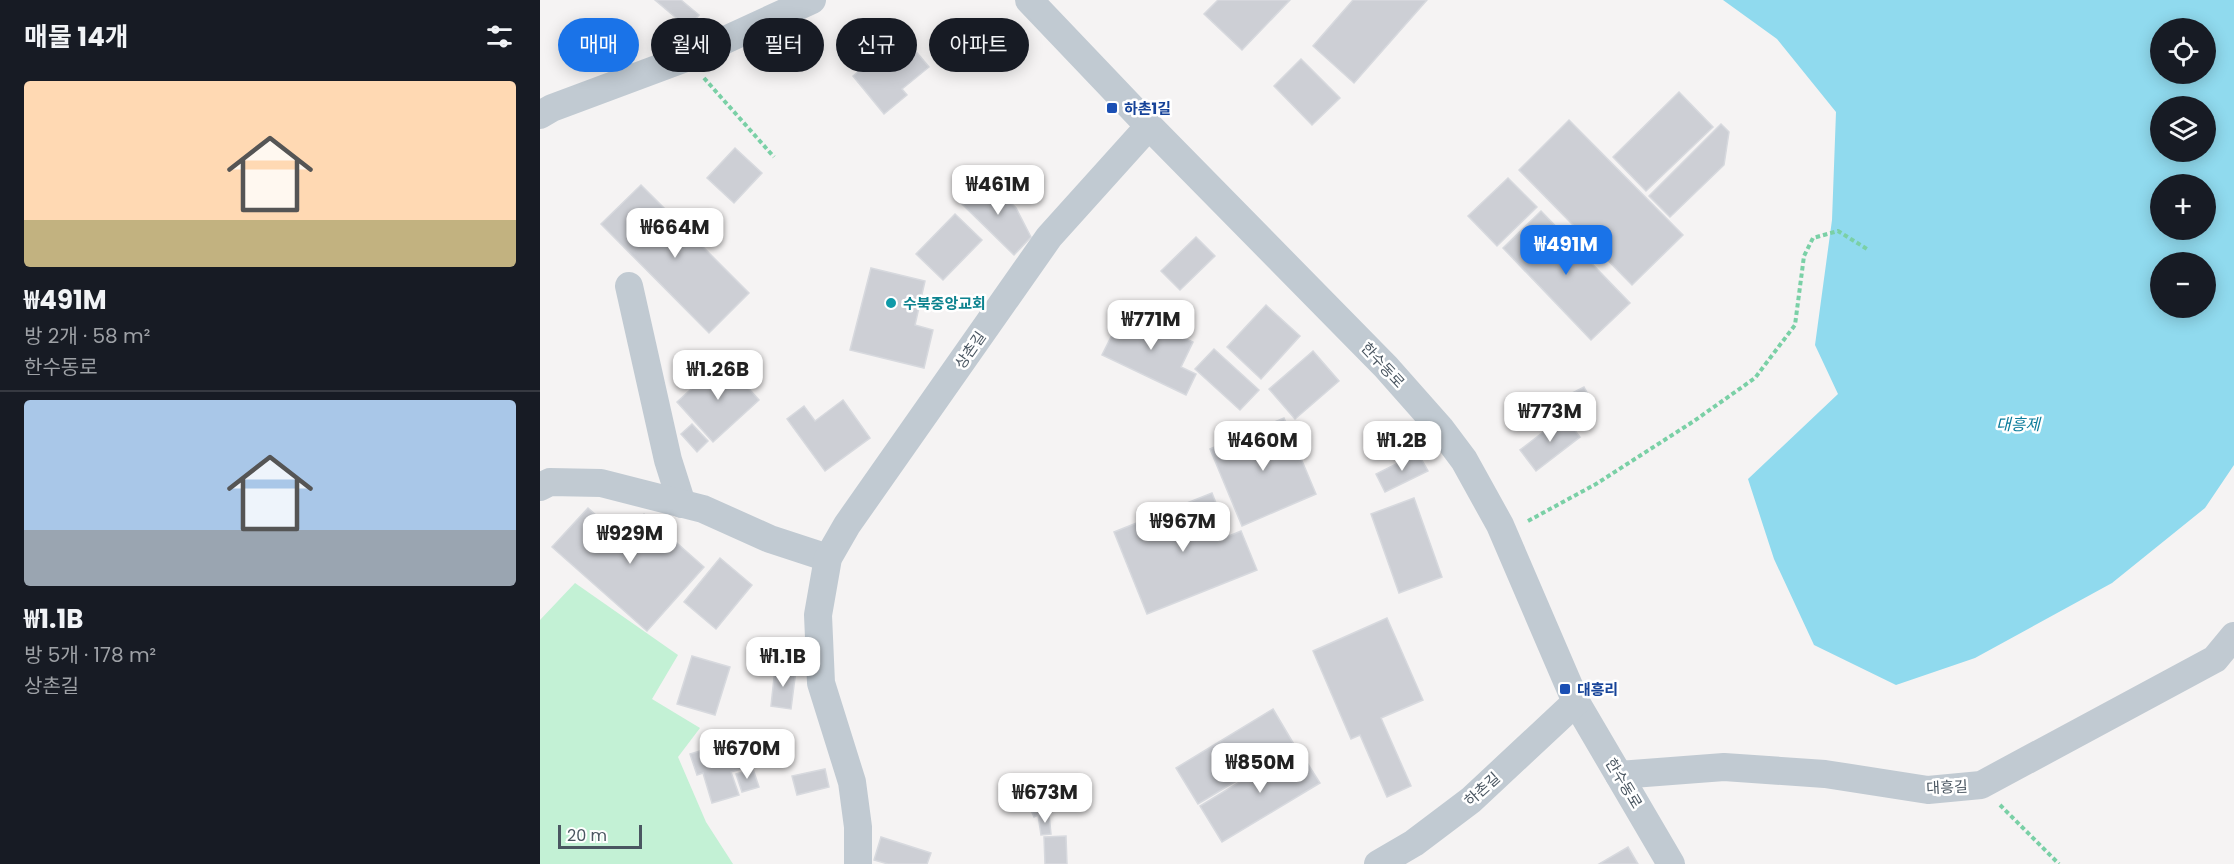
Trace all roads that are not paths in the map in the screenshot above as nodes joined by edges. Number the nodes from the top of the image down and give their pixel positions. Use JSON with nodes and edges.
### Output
{"nodes":[{"id":1,"x":812,"y":0,"type":"edge"},
{"id":2,"x":1029,"y":0,"type":"edge"},
{"id":3,"x":540,"y":115,"type":"edge"},
{"id":4,"x":1149,"y":126,"type":"junction"},
{"id":5,"x":629,"y":286,"type":"dead end"},
{"id":6,"x":540,"y":487,"type":"edge"},
{"id":7,"x":682,"y":504,"type":"junction"},
{"id":8,"x":828,"y":558,"type":"junction"},
{"id":9,"x":2234,"y":636,"type":"edge"},
{"id":10,"x":1576,"y":702,"type":"junction"},
{"id":11,"x":1619,"y":775,"type":"junction"},
{"id":12,"x":858,"y":864,"type":"edge"},
{"id":13,"x":1378,"y":864,"type":"edge"},
{"id":14,"x":1671,"y":864,"type":"edge"}],
"edges":[{"from":1,"to":3,"type":"street"},
{"from":2,"to":4,"type":"street","name":"한수동로"},
{"from":4,"to":8,"type":"street","name":"상촌길"},
{"from":4,"to":10,"type":"street","name":"한수동로"},
{"from":5,"to":7,"type":"street"},
{"from":6,"to":7,"type":"street"},
{"from":7,"to":8,"type":"street"},
{"from":8,"to":12,"type":"street","name":"상촌길"},
{"from":9,"to":11,"type":"street","name":"대흥길"},
{"from":10,"to":11,"type":"street","name":"한수동로"},
{"from":10,"to":13,"type":"street","name":"하촌길"},
{"from":11,"to":14,"type":"street","name":"한수동로"}]}
